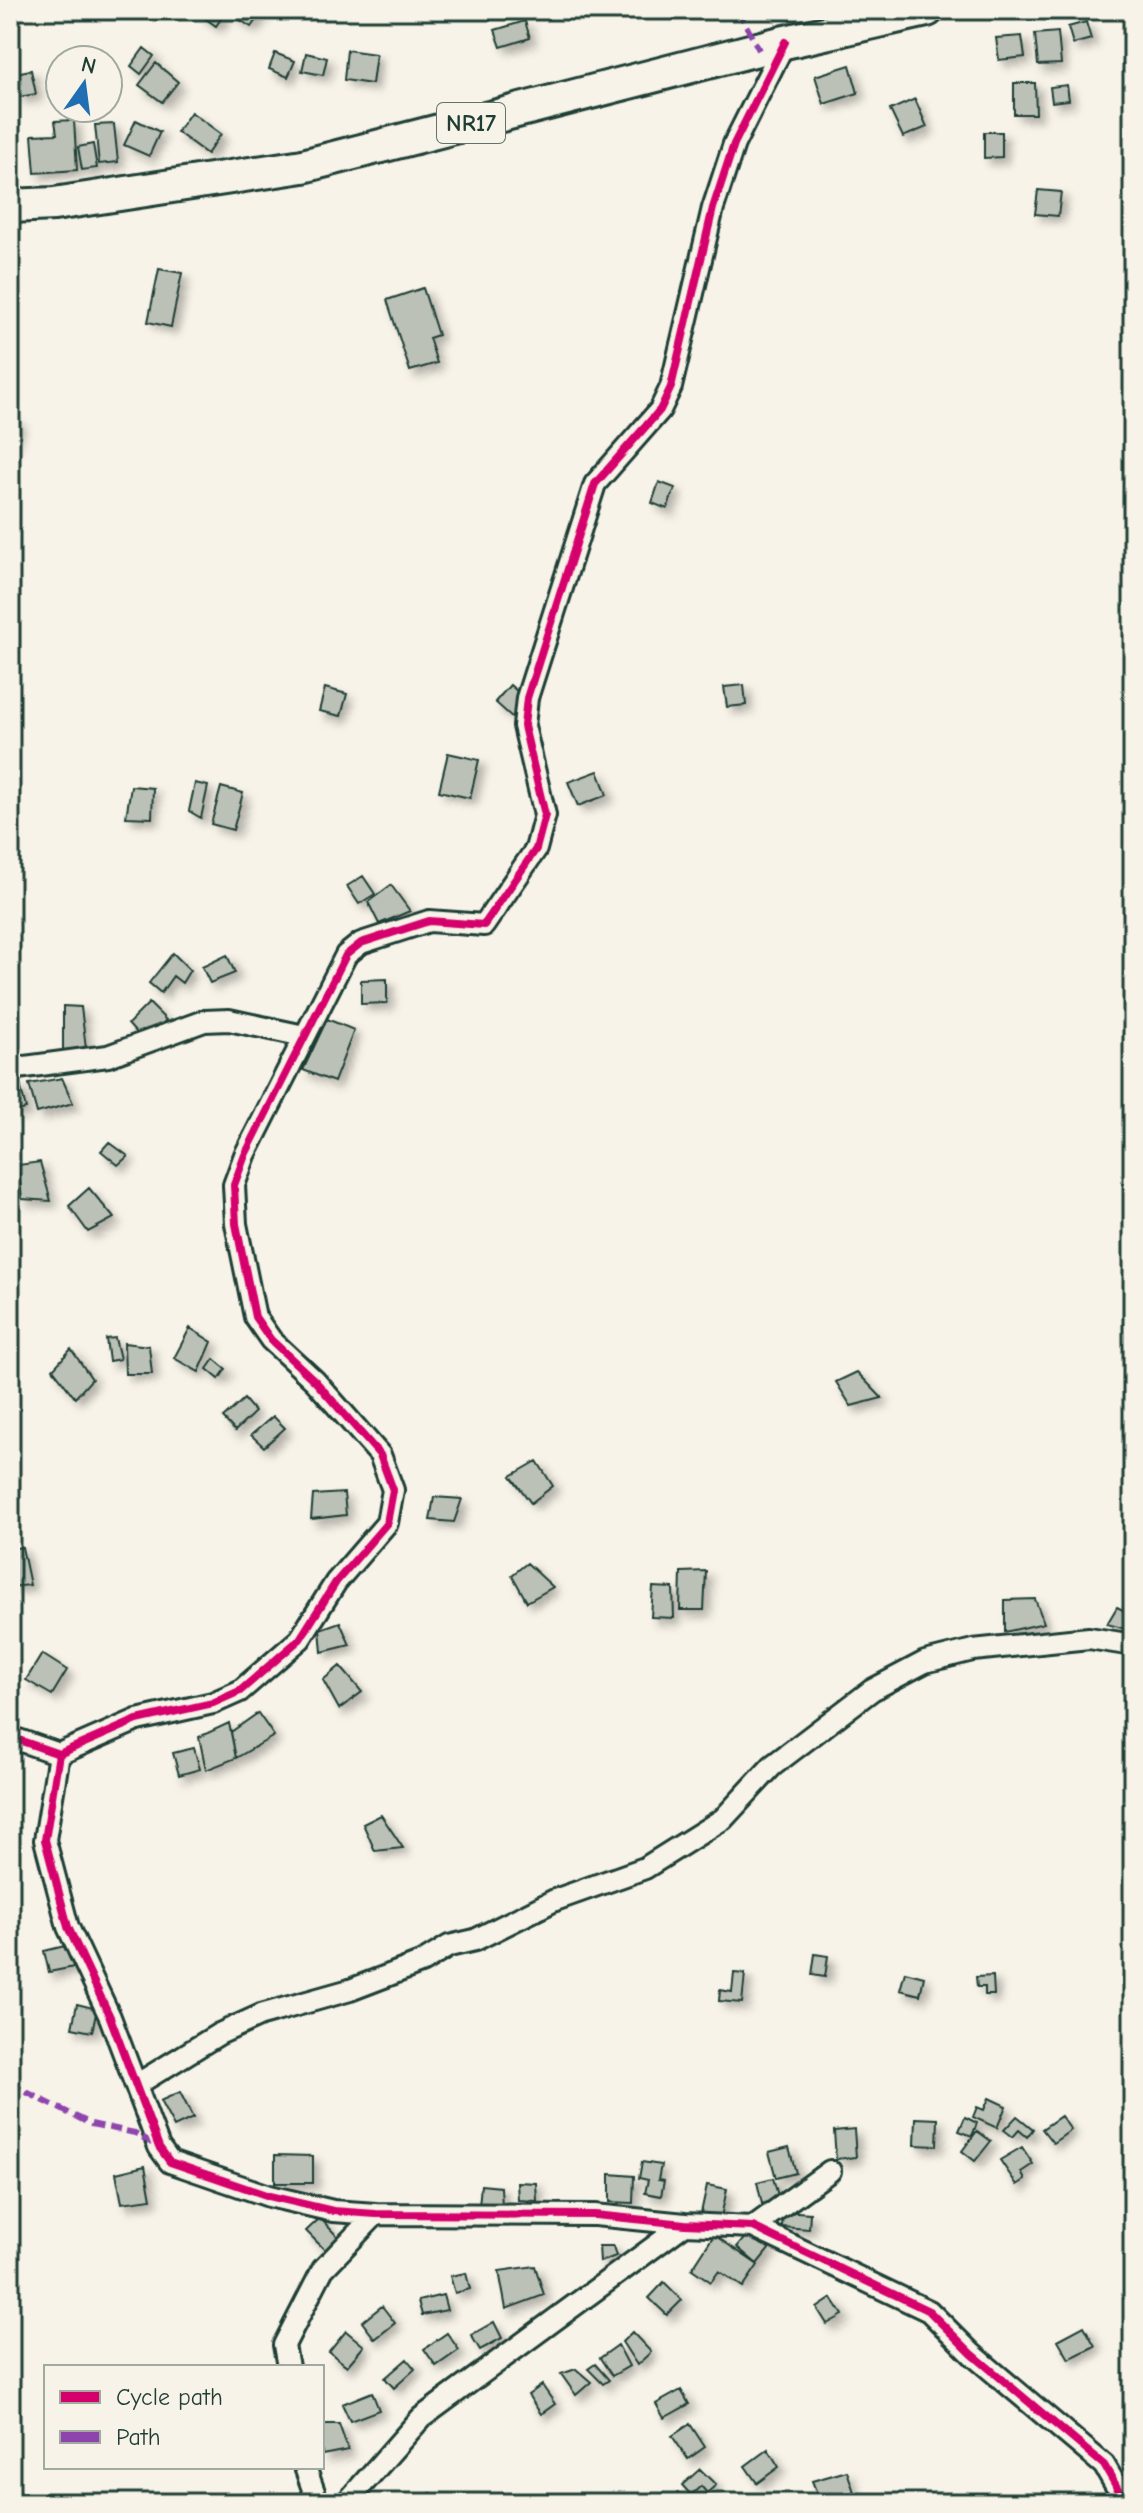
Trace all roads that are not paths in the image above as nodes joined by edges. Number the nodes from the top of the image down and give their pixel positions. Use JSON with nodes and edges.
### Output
{"nodes":[{"id":1,"x":927,"y":10,"type":"edge"},
{"id":2,"x":785,"y":42,"type":"junction"},
{"id":3,"x":10,"y":206,"type":"edge"},
{"id":4,"x":304,"y":1036,"type":"junction"},
{"id":5,"x":10,"y":1069,"type":"edge"},
{"id":6,"x":1133,"y":1645,"type":"edge"},
{"id":7,"x":10,"y":1737,"type":"edge"},
{"id":8,"x":59,"y":1754,"type":"junction"},
{"id":9,"x":136,"y":2085,"type":"junction"},
{"id":10,"x":830,"y":2171,"type":"dead end"},
{"id":11,"x":376,"y":2214,"type":"junction"},
{"id":12,"x":685,"y":2224,"type":"junction"},
{"id":13,"x":753,"y":2227,"type":"junction"},
{"id":14,"x":288,"y":2365,"type":"edge"},
{"id":15,"x":306,"y":2469,"type":"edge"},
{"id":16,"x":1133,"y":2499,"type":"edge"},
{"id":17,"x":318,"y":2503,"type":"edge"},
{"id":18,"x":346,"y":2503,"type":"edge"},
{"id":19,"x":1127,"y":2503,"type":"edge"}],
"edges":[{"from":1,"to":2,"type":"main road","number":"NR17"},
{"from":2,"to":3,"type":"main road","number":"NR17"},
{"from":2,"to":4,"type":"street"},
{"from":4,"to":5,"type":"street"},
{"from":4,"to":8,"type":"street"},
{"from":6,"to":9,"type":"street"},
{"from":7,"to":8,"type":"street"},
{"from":8,"to":9,"type":"street"},
{"from":9,"to":11,"type":"street"},
{"from":10,"to":13,"type":"street"},
{"from":11,"to":12,"type":"street"},
{"from":11,"to":14,"type":"street"},
{"from":12,"to":13,"type":"street"},
{"from":12,"to":18,"type":"street"},
{"from":13,"to":19,"type":"street"},
{"from":15,"to":17,"type":"street"},
{"from":16,"to":19,"type":"street"}]}
